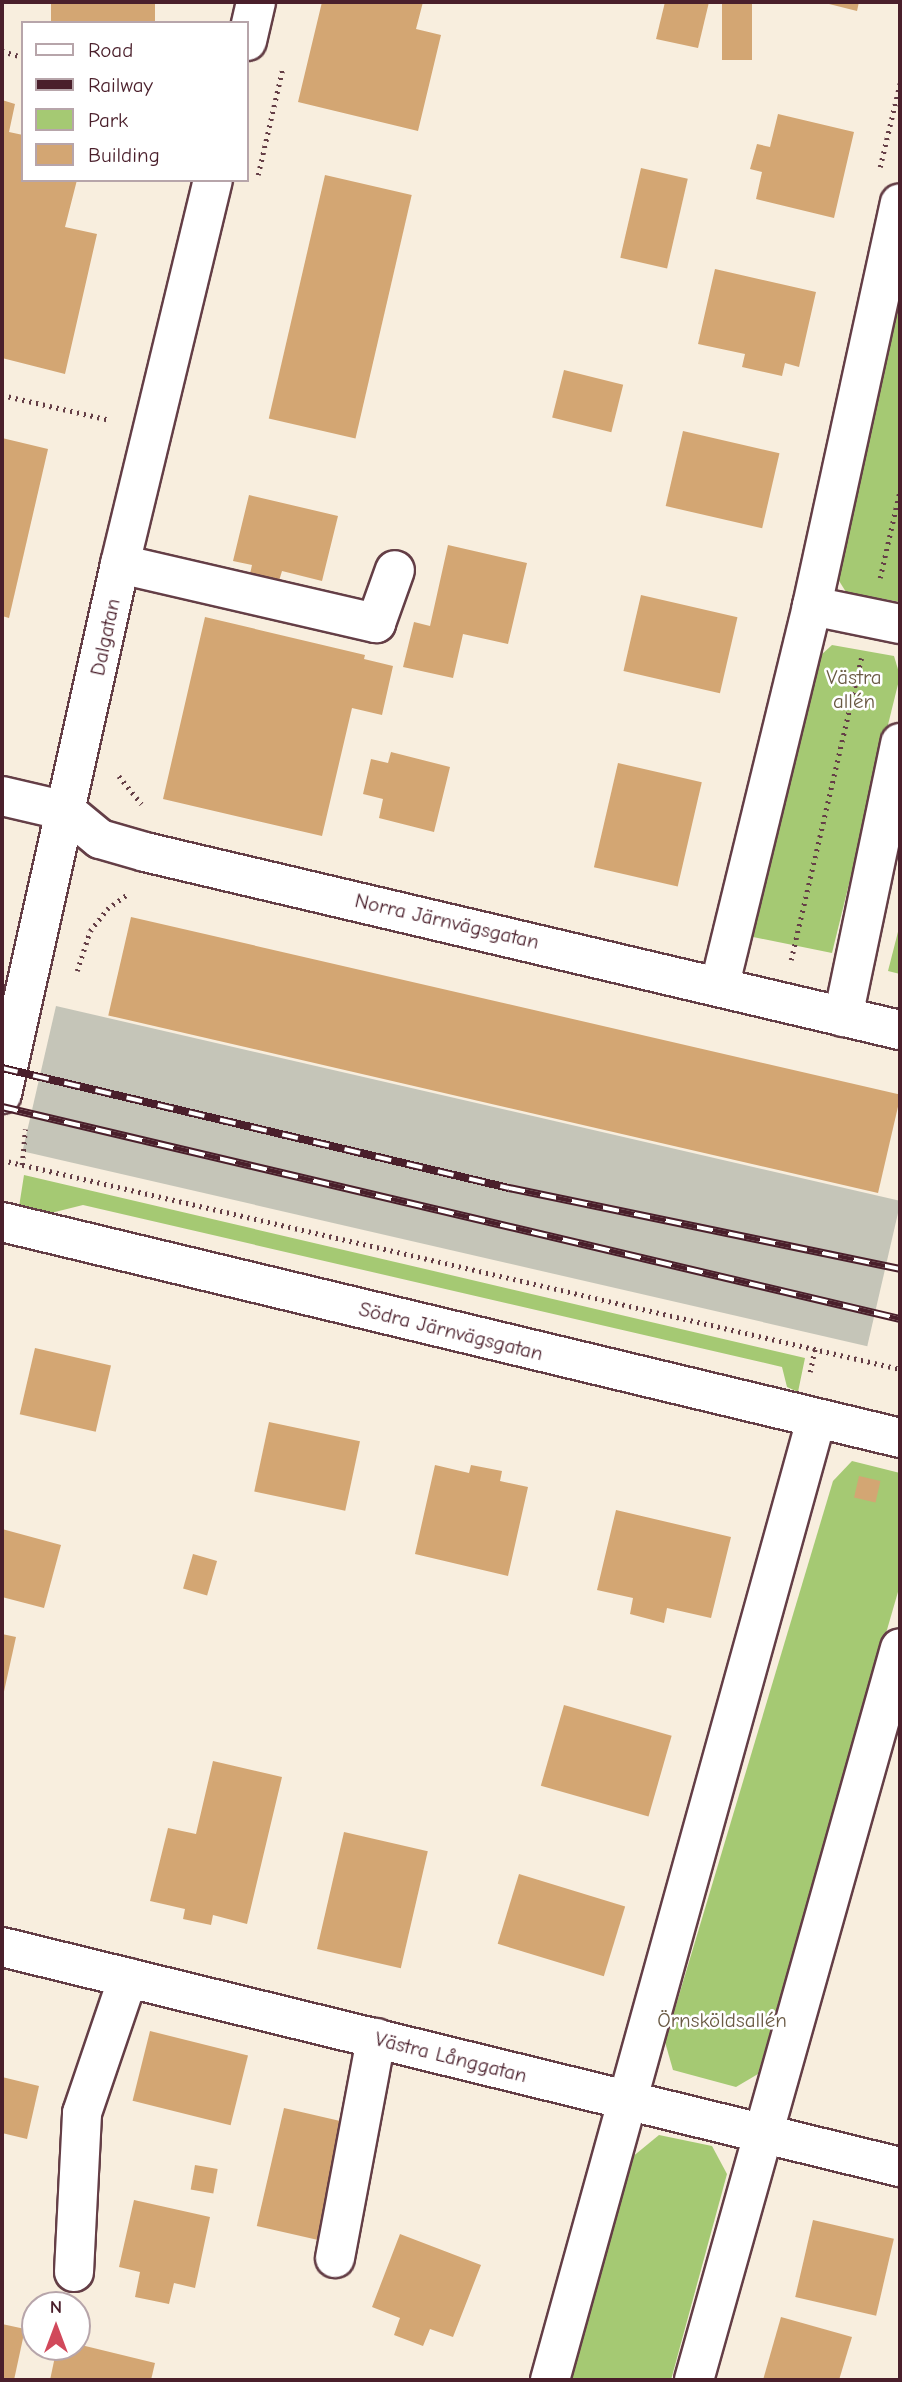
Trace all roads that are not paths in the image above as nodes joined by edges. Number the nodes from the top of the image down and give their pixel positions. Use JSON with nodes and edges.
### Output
{"nodes":[{"id":1,"x":256,"y":2,"type":"edge"},
{"id":2,"x":248,"y":37,"type":"edge"},
{"id":3,"x":213,"y":182,"type":"edge"},
{"id":4,"x":900,"y":204,"type":"edge"},
{"id":5,"x":120,"y":564,"type":"junction"},
{"id":6,"x":395,"y":570,"type":"dead end"},
{"id":7,"x":812,"y":606,"type":"junction"},
{"id":8,"x":886,"y":621,"type":"edge"},
{"id":9,"x":900,"y":743,"type":"edge"},
{"id":10,"x":2,"y":796,"type":"edge"},
{"id":11,"x":66,"y":811,"type":"junction"},
{"id":12,"x":720,"y":984,"type":"junction"},
{"id":13,"x":843,"y":1017,"type":"junction"},
{"id":14,"x":900,"y":1030,"type":"edge"},
{"id":15,"x":2,"y":1094,"type":"edge"},
{"id":16,"x":2,"y":1222,"type":"edge"},
{"id":17,"x":816,"y":1420,"type":"junction"},
{"id":18,"x":900,"y":1438,"type":"edge"},
{"id":19,"x":900,"y":1648,"type":"edge"},
{"id":20,"x":2,"y":1947,"type":"edge"},
{"id":21,"x":128,"y":1978,"type":"junction"},
{"id":22,"x":376,"y":2039,"type":"junction"},
{"id":23,"x":628,"y":2100,"type":"junction"},
{"id":24,"x":760,"y":2135,"type":"junction"},
{"id":25,"x":900,"y":2167,"type":"edge"},
{"id":26,"x":335,"y":2258,"type":"dead end"},
{"id":27,"x":74,"y":2272,"type":"dead end"},
{"id":28,"x":550,"y":2380,"type":"edge"},
{"id":29,"x":694,"y":2380,"type":"edge"}],
"edges":[{"from":1,"to":2,"type":"street"},
{"from":3,"to":5,"type":"street","name":"Dalgatan"},
{"from":4,"to":7,"type":"street"},
{"from":5,"to":6,"type":"street"},
{"from":5,"to":11,"type":"street","name":"Dalgatan"},
{"from":7,"to":8,"type":"street"},
{"from":7,"to":12,"type":"street"},
{"from":9,"to":13,"type":"street"},
{"from":10,"to":11,"type":"street","name":"Norra Järnvägsgatan"},
{"from":11,"to":12,"type":"street","name":"Norra Järnvägsgatan"},
{"from":11,"to":15,"type":"street","name":"Dalgatan"},
{"from":12,"to":13,"type":"street","name":"Norra Järnvägsgatan"},
{"from":13,"to":14,"type":"street","name":"Norra Järnvägsgatan"},
{"from":16,"to":17,"type":"street","name":"Södra Järnvägsgatan"},
{"from":17,"to":18,"type":"street","name":"Södra Järnvägsgatan"},
{"from":17,"to":23,"type":"street"},
{"from":19,"to":24,"type":"street"},
{"from":20,"to":21,"type":"street","name":"Västra Långgatan"},
{"from":21,"to":22,"type":"street","name":"Västra Långgatan"},
{"from":21,"to":27,"type":"street"},
{"from":22,"to":23,"type":"street","name":"Västra Långgatan"},
{"from":22,"to":26,"type":"street"},
{"from":23,"to":24,"type":"street","name":"Västra Långgatan"},
{"from":23,"to":28,"type":"street"},
{"from":24,"to":25,"type":"street","name":"Västra Långgatan"},
{"from":24,"to":29,"type":"street"}]}
